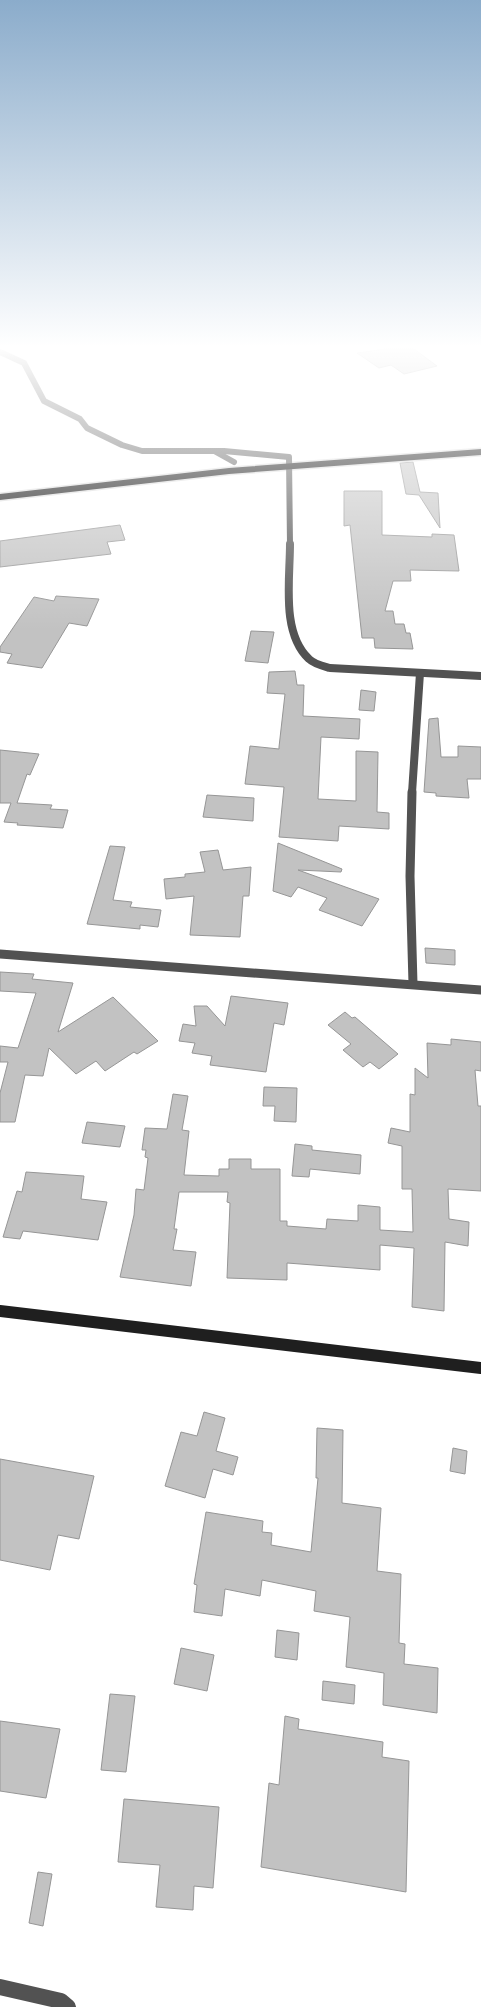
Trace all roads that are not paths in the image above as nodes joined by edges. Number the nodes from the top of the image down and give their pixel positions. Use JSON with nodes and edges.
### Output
{"nodes":[{"id":1,"x":117,"y":443,"type":"edge"},
{"id":2,"x":481,"y":444,"type":"edge"},
{"id":3,"x":210,"y":451,"type":"junction"},
{"id":4,"x":481,"y":452,"type":"edge"},
{"id":5,"x":408,"y":453,"type":"junction"},
{"id":6,"x":289,"y":461,"type":"junction"},
{"id":7,"x":234,"y":462,"type":"junction"},
{"id":8,"x":0,"y":489,"type":"edge"},
{"id":9,"x":0,"y":497,"type":"edge"},
{"id":10,"x":420,"y":673,"type":"junction"},
{"id":11,"x":481,"y":676,"type":"edge"},
{"id":12,"x":0,"y":954,"type":"edge"},
{"id":13,"x":414,"y":984,"type":"junction"},
{"id":14,"x":481,"y":990,"type":"edge"},
{"id":15,"x":0,"y":1311,"type":"edge"},
{"id":16,"x":481,"y":1368,"type":"edge"},
{"id":17,"x":0,"y":1986,"type":"edge"},
{"id":18,"x":68,"y":2007,"type":"edge"}],
"edges":[{"from":1,"to":3,"type":"street"},
{"from":2,"to":5,"type":"highway"},
{"from":3,"to":6,"type":"street"},
{"from":3,"to":7,"type":"street"},
{"from":4,"to":5,"type":"highway"},
{"from":5,"to":6,"type":"highway"},
{"from":6,"to":7,"type":"highway"},
{"from":6,"to":9,"type":"highway"},
{"from":6,"to":10,"type":"street"},
{"from":7,"to":8,"type":"highway"},
{"from":10,"to":11,"type":"street"},
{"from":10,"to":13,"type":"street"},
{"from":12,"to":13,"type":"street"},
{"from":13,"to":14,"type":"street"},
{"from":15,"to":16,"type":"street"},
{"from":17,"to":18,"type":"street"}]}
